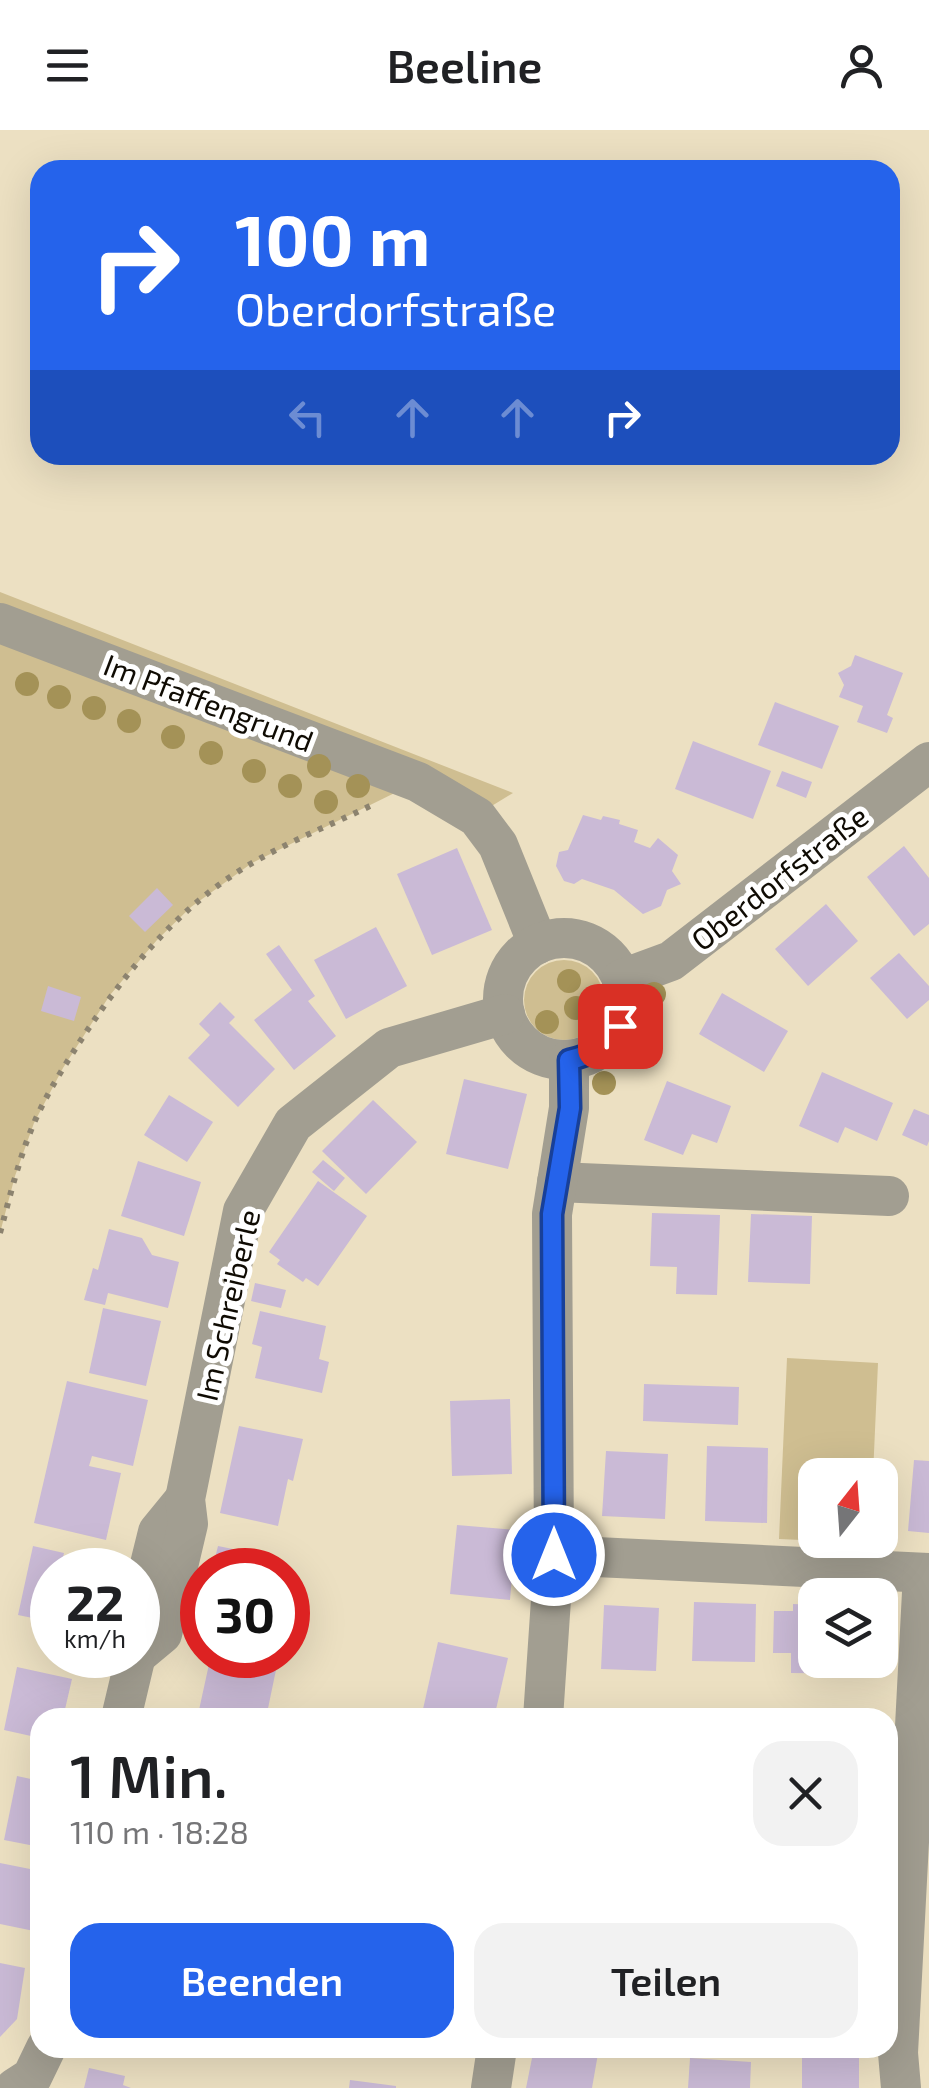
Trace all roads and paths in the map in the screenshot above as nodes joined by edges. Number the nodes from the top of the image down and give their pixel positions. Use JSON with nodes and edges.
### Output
{"nodes":[{"id":1,"x":0,"y":622,"type":"edge"},
{"id":2,"x":929,"y":762,"type":"edge"},
{"id":3,"x":418,"y":782,"type":"junction"},
{"id":4,"x":538,"y":944,"type":"junction"},
{"id":5,"x":622,"y":979,"type":"junction"},
{"id":6,"x":505,"y":1014,"type":"junction"},
{"id":7,"x":569,"y":1060,"type":"junction"},
{"id":8,"x":557,"y":1182,"type":"junction"},
{"id":9,"x":889,"y":1196,"type":"dead end"},
{"id":10,"x":0,"y":1233,"type":"edge"},
{"id":11,"x":185,"y":1499,"type":"junction"},
{"id":12,"x":154,"y":1548,"type":"edge"},
{"id":13,"x":554,"y":1555,"type":"junction"},
{"id":14,"x":926,"y":1573,"type":"edge"},
{"id":15,"x":160,"y":1636,"type":"edge"},
{"id":16,"x":131,"y":1678,"type":"edge"},
{"id":17,"x":124,"y":1708,"type":"edge"},
{"id":18,"x":544,"y":1708,"type":"edge"},
{"id":19,"x":41,"y":2058,"type":"edge"},
{"id":20,"x":495,"y":2058,"type":"edge"},
{"id":21,"x":16,"y":2088,"type":"edge"},
{"id":22,"x":491,"y":2088,"type":"edge"},
{"id":23,"x":901,"y":2088,"type":"edge"}],
"edges":[{"from":1,"to":3,"type":"street","name":"Im Pfaffengrund"},
{"from":2,"to":5,"type":"street","name":"Oberdorfstraße"},
{"from":3,"to":4,"type":"street","name":"Im Pfaffengrund"},
{"from":3,"to":10,"type":"path"},
{"from":4,"to":5,"type":"street"},
{"from":4,"to":6,"type":"street"},
{"from":5,"to":7,"type":"street"},
{"from":6,"to":7,"type":"street"},
{"from":6,"to":11,"type":"street","name":"Im Schreiberle"},
{"from":7,"to":8,"type":"street"},
{"from":8,"to":9,"type":"street"},
{"from":8,"to":13,"type":"street"},
{"from":11,"to":12,"type":"street","name":"Im Schreiberle"},
{"from":11,"to":15,"type":"street","name":"Im Schreiberle"},
{"from":13,"to":14,"type":"street"},
{"from":13,"to":18,"type":"street"},
{"from":14,"to":23,"type":"street"},
{"from":16,"to":17,"type":"street","name":"Im Schreiberle"},
{"from":19,"to":21,"type":"street"},
{"from":20,"to":22,"type":"street"}]}
